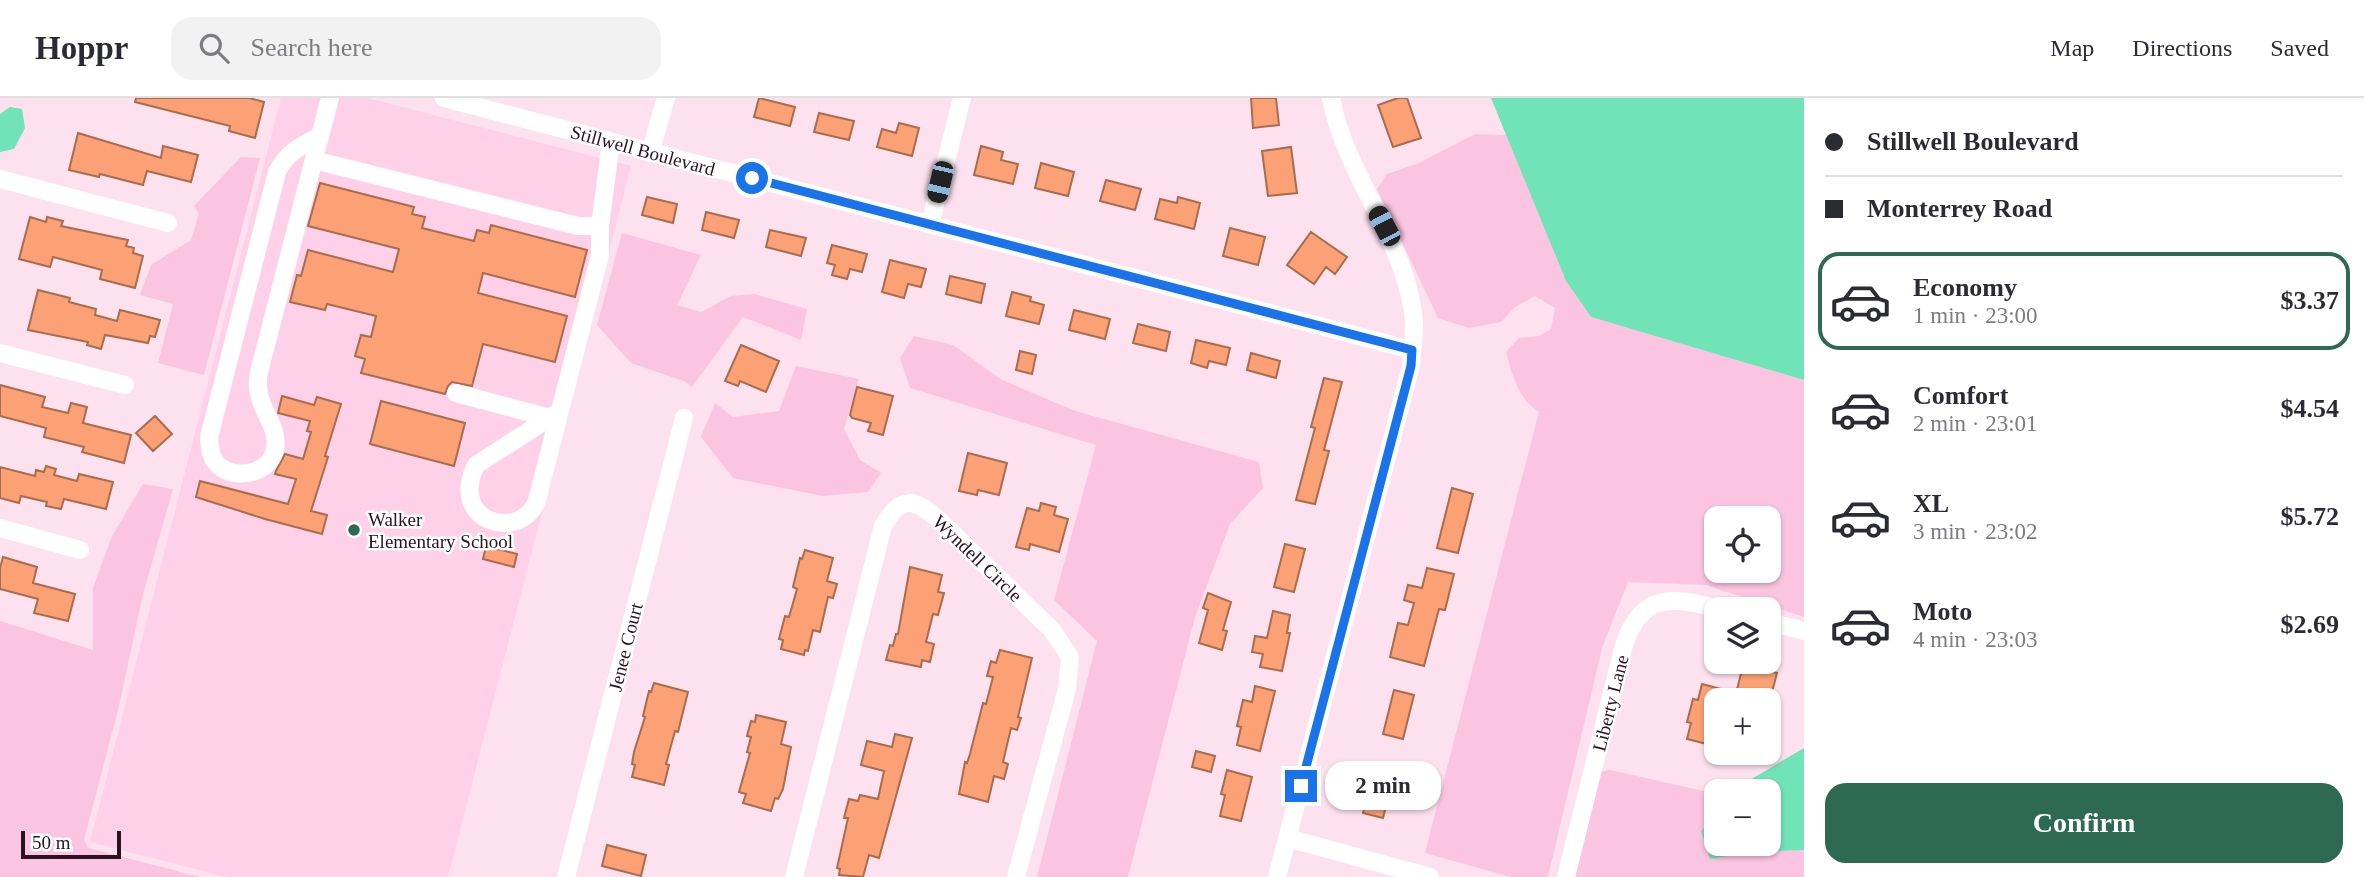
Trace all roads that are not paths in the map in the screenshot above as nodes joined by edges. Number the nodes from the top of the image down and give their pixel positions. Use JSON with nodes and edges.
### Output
{"nodes":[{"id":1,"x":330,"y":98,"type":"edge"},
{"id":2,"x":444,"y":98,"type":"edge"},
{"id":3,"x":666,"y":98,"type":"edge"},
{"id":4,"x":962,"y":98,"type":"edge"},
{"id":5,"x":1331,"y":98,"type":"edge"},
{"id":6,"x":320,"y":136,"type":"junction"},
{"id":7,"x":611,"y":142,"type":"junction"},
{"id":8,"x":650,"y":153,"type":"junction"},
{"id":9,"x":314,"y":160,"type":"junction"},
{"id":10,"x":0,"y":178,"type":"edge"},
{"id":11,"x":168,"y":223,"type":"dead end"},
{"id":12,"x":930,"y":224,"type":"junction"},
{"id":13,"x":600,"y":226,"type":"junction"},
{"id":14,"x":1412,"y":350,"type":"junction"},
{"id":15,"x":0,"y":353,"type":"edge"},
{"id":16,"x":125,"y":385,"type":"dead end"},
{"id":17,"x":456,"y":393,"type":"dead end"},
{"id":18,"x":555,"y":414,"type":"junction"},
{"id":19,"x":684,"y":418,"type":"dead end"},
{"id":20,"x":0,"y":528,"type":"edge"},
{"id":21,"x":80,"y":550,"type":"dead end"},
{"id":22,"x":1704,"y":605,"type":"edge"},
{"id":23,"x":1781,"y":625,"type":"edge"},
{"id":24,"x":1804,"y":631,"type":"edge"},
{"id":25,"x":1287,"y":838,"type":"junction"},
{"id":26,"x":566,"y":877,"type":"edge"},
{"id":27,"x":794,"y":877,"type":"edge"},
{"id":28,"x":1016,"y":877,"type":"edge"},
{"id":29,"x":1277,"y":877,"type":"edge"},
{"id":30,"x":1430,"y":877,"type":"edge"},
{"id":31,"x":1566,"y":877,"type":"edge"}],
"edges":[{"from":1,"to":6,"type":"street"},
{"from":2,"to":7,"type":"street","name":"Stillwell Boulevard"},
{"from":3,"to":8,"type":"street"},
{"from":4,"to":12,"type":"street"},
{"from":5,"to":14,"type":"street"},
{"from":6,"to":9,"type":"street"},
{"from":6,"to":9,"type":"street"},
{"from":7,"to":8,"type":"street","name":"Stillwell Boulevard"},
{"from":7,"to":13,"type":"street"},
{"from":8,"to":12,"type":"street","name":"Stillwell Boulevard"},
{"from":9,"to":13,"type":"street"},
{"from":10,"to":11,"type":"street"},
{"from":12,"to":14,"type":"street","name":"Stillwell Boulevard"},
{"from":13,"to":18,"type":"street"},
{"from":14,"to":25,"type":"street"},
{"from":15,"to":16,"type":"street"},
{"from":17,"to":18,"type":"street"},
{"from":18,"to":18,"type":"street"},
{"from":19,"to":26,"type":"street","name":"Jenee Court"},
{"from":20,"to":21,"type":"street"},
{"from":22,"to":31,"type":"street","name":"Liberty Lane"},
{"from":23,"to":24,"type":"street"},
{"from":25,"to":29,"type":"street"},
{"from":25,"to":30,"type":"street"},
{"from":27,"to":28,"type":"street","name":"Wyndell Circle"}]}
